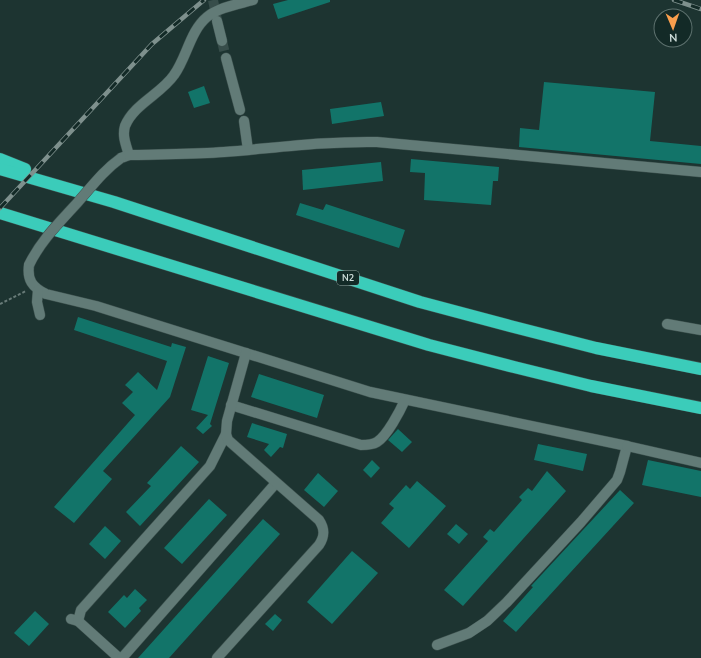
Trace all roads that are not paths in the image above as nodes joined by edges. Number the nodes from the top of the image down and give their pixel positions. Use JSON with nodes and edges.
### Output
{"nodes":[{"id":1,"x":253,"y":0,"type":"edge"},
{"id":2,"x":217,"y":21,"type":"tunnel mouth"},
{"id":3,"x":222,"y":41,"type":"tunnel mouth"},
{"id":4,"x":226,"y":58,"type":"tunnel mouth"},
{"id":5,"x":240,"y":110,"type":"dead end"},
{"id":6,"x":244,"y":120,"type":"dead end"},
{"id":7,"x":248,"y":150,"type":"junction"},
{"id":8,"x":125,"y":157,"type":"junction"},
{"id":9,"x":0,"y":159,"type":"edge"},
{"id":10,"x":0,"y":169,"type":"edge"},
{"id":11,"x":701,"y":172,"type":"edge"},
{"id":12,"x":114,"y":202,"type":"junction"},
{"id":13,"x":0,"y":213,"type":"edge"},
{"id":14,"x":0,"y":217,"type":"edge"},
{"id":15,"x":91,"y":242,"type":"junction"},
{"id":16,"x":36,"y":288,"type":"junction"},
{"id":17,"x":40,"y":315,"type":"dead end"},
{"id":18,"x":667,"y":324,"type":"dead end"},
{"id":19,"x":701,"y":330,"type":"edge"},
{"id":20,"x":246,"y":353,"type":"junction"},
{"id":21,"x":701,"y":369,"type":"edge"},
{"id":22,"x":405,"y":400,"type":"junction"},
{"id":23,"x":232,"y":405,"type":"junction"},
{"id":24,"x":701,"y":408,"type":"edge"},
{"id":25,"x":226,"y":434,"type":"junction"},
{"id":26,"x":627,"y":446,"type":"junction"},
{"id":27,"x":701,"y":463,"type":"edge"},
{"id":28,"x":276,"y":483,"type":"junction"},
{"id":29,"x":437,"y":645,"type":"dead end"},
{"id":30,"x":120,"y":658,"type":"edge"},
{"id":31,"x":217,"y":658,"type":"edge"}],
"edges":[{"from":1,"to":8,"type":"lane"},
{"from":2,"to":3,"type":"lane"},
{"from":4,"to":5,"type":"lane"},
{"from":6,"to":7,"type":"lane"},
{"from":7,"to":8,"type":"lane"},
{"from":7,"to":11,"type":"lane"},
{"from":8,"to":16,"type":"lane","bridge":true},
{"from":9,"to":12,"type":"highway"},
{"from":10,"to":12,"type":"highway","number":"N2"},
{"from":12,"to":21,"type":"highway","number":"N2"},
{"from":13,"to":15,"type":"highway"},
{"from":14,"to":15,"type":"highway"},
{"from":15,"to":24,"type":"highway"},
{"from":16,"to":17,"type":"lane"},
{"from":16,"to":20,"type":"lane"},
{"from":18,"to":19,"type":"lane"},
{"from":20,"to":22,"type":"lane"},
{"from":20,"to":23,"type":"lane"},
{"from":22,"to":23,"type":"lane"},
{"from":22,"to":26,"type":"lane"},
{"from":23,"to":25,"type":"lane"},
{"from":25,"to":28,"type":"lane"},
{"from":25,"to":30,"type":"lane"},
{"from":26,"to":27,"type":"lane"},
{"from":26,"to":29,"type":"lane"},
{"from":28,"to":30,"type":"lane"},
{"from":28,"to":31,"type":"lane"}]}
